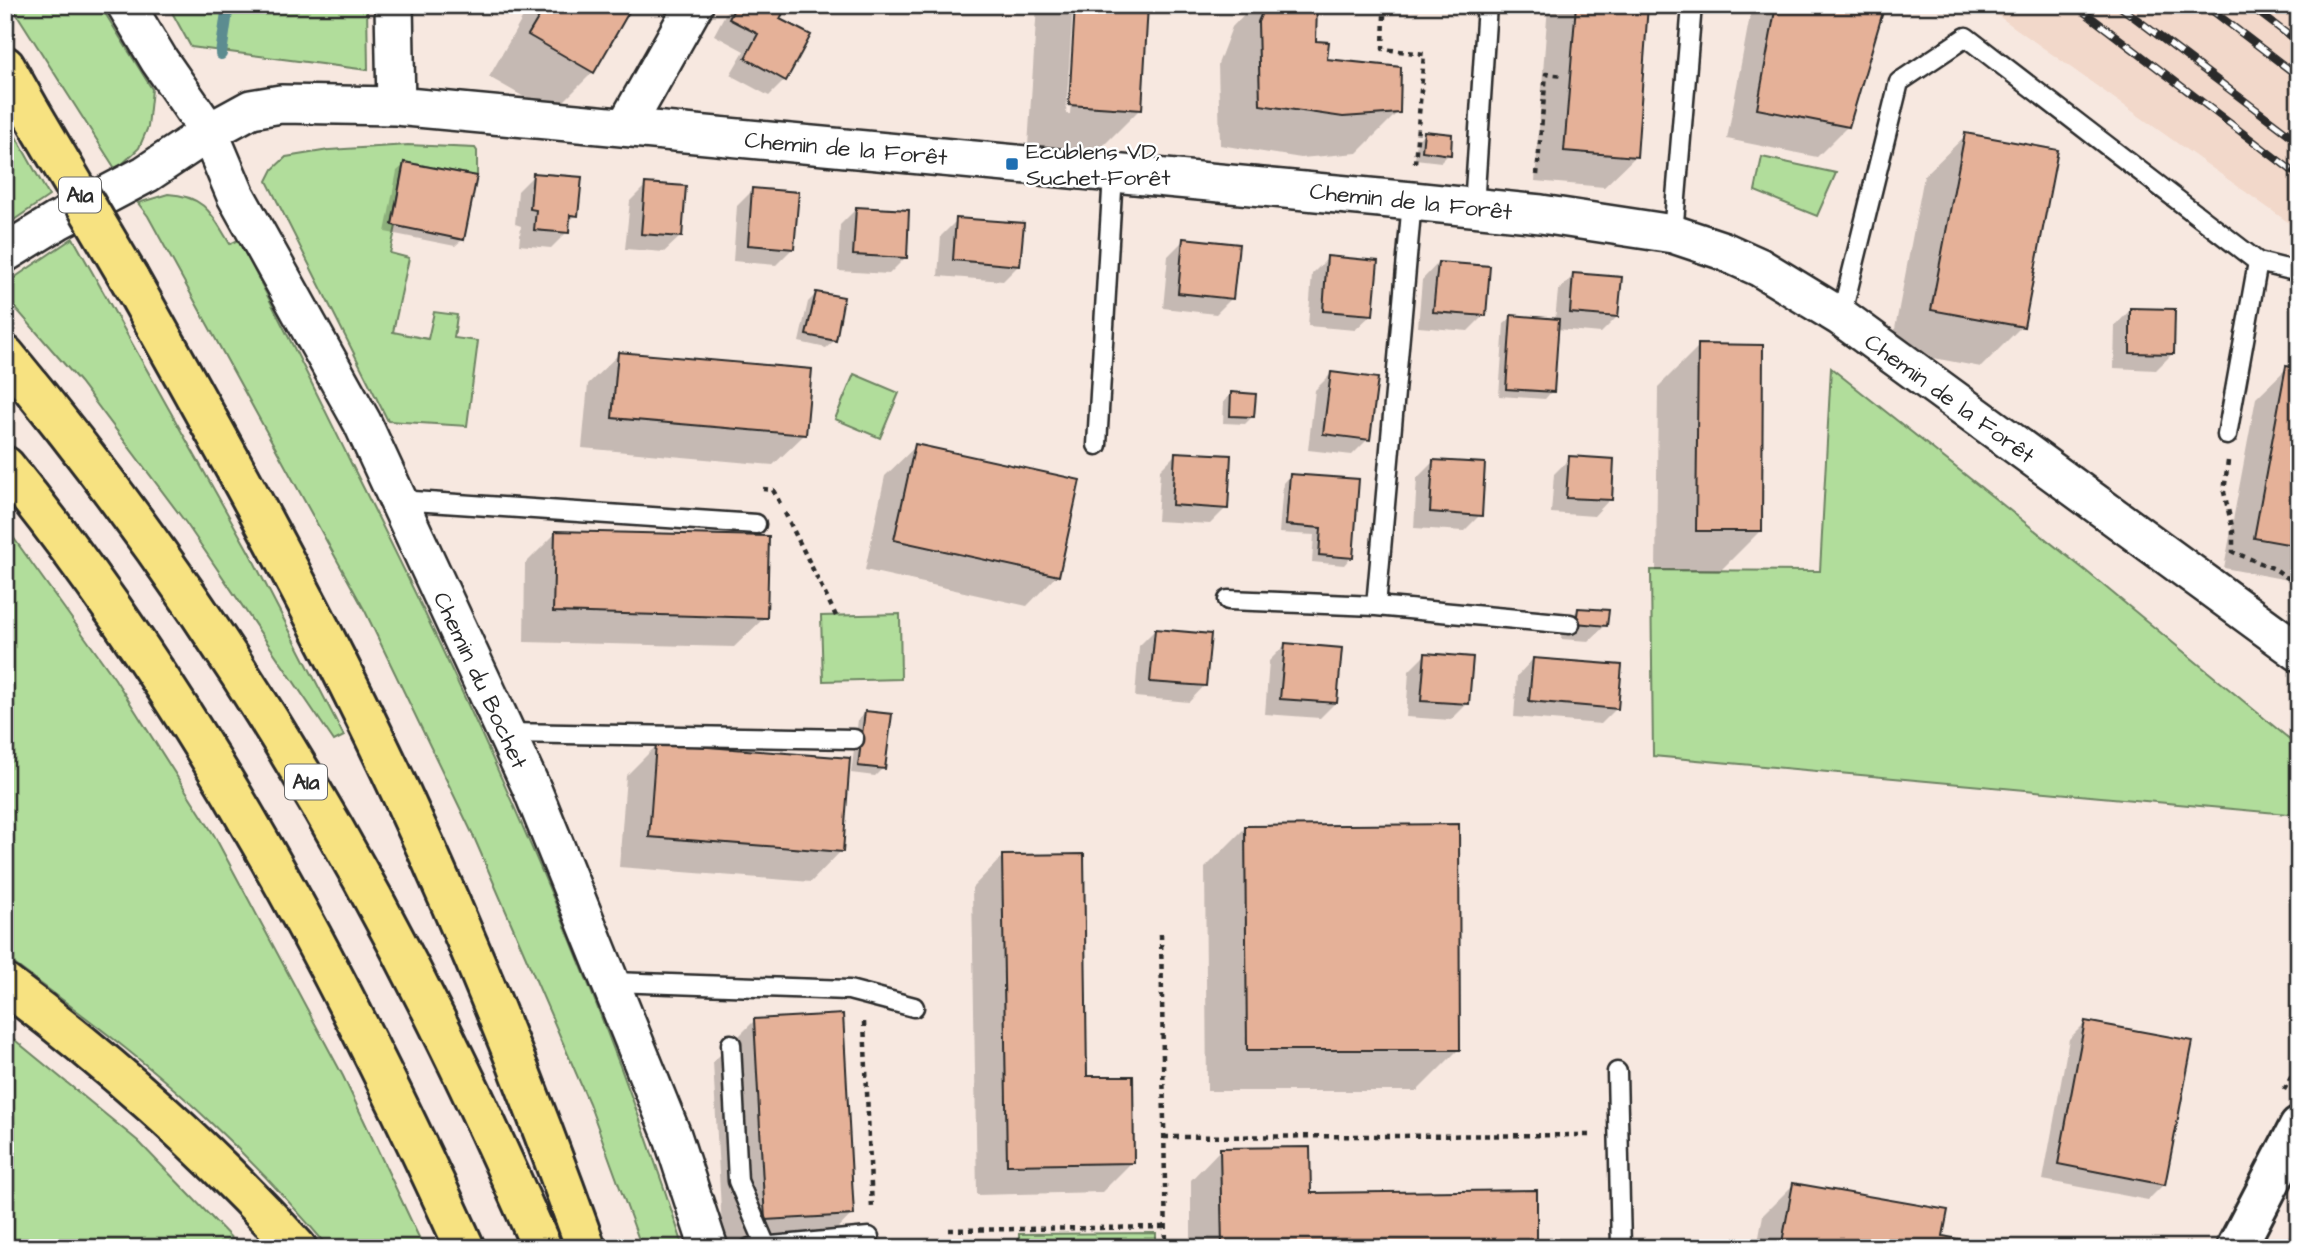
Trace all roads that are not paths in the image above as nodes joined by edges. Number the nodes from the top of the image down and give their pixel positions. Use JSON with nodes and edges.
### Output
{"nodes":[{"id":1,"x":126,"y":5,"type":"edge"},
{"id":2,"x":394,"y":5,"type":"edge"},
{"id":3,"x":694,"y":5,"type":"edge"},
{"id":4,"x":1487,"y":5,"type":"edge"},
{"id":5,"x":1692,"y":5,"type":"edge"},
{"id":6,"x":5,"y":66,"type":"edge"},
{"id":7,"x":396,"y":106,"type":"junction"},
{"id":8,"x":626,"y":126,"type":"junction"},
{"id":9,"x":209,"y":132,"type":"junction"},
{"id":10,"x":1113,"y":174,"type":"junction"},
{"id":11,"x":1412,"y":201,"type":"junction"},
{"id":12,"x":1474,"y":207,"type":"junction"},
{"id":13,"x":1673,"y":234,"type":"junction"},
{"id":14,"x":5,"y":253,"type":"edge"},
{"id":15,"x":2258,"y":262,"type":"junction"},
{"id":16,"x":2299,"y":272,"type":"edge"},
{"id":17,"x":1841,"y":317,"type":"junction"},
{"id":18,"x":5,"y":355,"type":"edge"},
{"id":19,"x":2227,"y":435,"type":"dead end"},
{"id":20,"x":1097,"y":445,"type":"dead end"},
{"id":21,"x":5,"y":466,"type":"edge"},
{"id":22,"x":398,"y":499,"type":"junction"},
{"id":23,"x":756,"y":524,"type":"dead end"},
{"id":24,"x":1228,"y":600,"type":"dead end"},
{"id":25,"x":1376,"y":606,"type":"junction"},
{"id":26,"x":1570,"y":624,"type":"dead end"},
{"id":27,"x":2299,"y":652,"type":"edge"},
{"id":28,"x":506,"y":733,"type":"junction"},
{"id":29,"x":854,"y":739,"type":"dead end"},
{"id":30,"x":612,"y":982,"type":"junction"},
{"id":31,"x":5,"y":984,"type":"edge"},
{"id":32,"x":914,"y":1007,"type":"dead end"},
{"id":33,"x":731,"y":1044,"type":"dead end"},
{"id":34,"x":1618,"y":1072,"type":"dead end"},
{"id":35,"x":2299,"y":1127,"type":"edge"},
{"id":36,"x":869,"y":1237,"type":"road end"},
{"id":37,"x":758,"y":1247,"type":"edge"},
{"id":38,"x":297,"y":1248,"type":"edge"},
{"id":39,"x":465,"y":1248,"type":"edge"},
{"id":40,"x":542,"y":1248,"type":"edge"},
{"id":41,"x":586,"y":1248,"type":"edge"},
{"id":42,"x":709,"y":1248,"type":"edge"},
{"id":43,"x":1621,"y":1248,"type":"edge"},
{"id":44,"x":2236,"y":1248,"type":"edge"}],
"edges":[{"from":1,"to":9,"type":"street","name":"Chemin du Bochet"},
{"from":2,"to":7,"type":"street"},
{"from":3,"to":8,"type":"street"},
{"from":4,"to":12,"type":"lane"},
{"from":5,"to":13,"type":"lane"},
{"from":6,"to":41,"type":"highway","number":"A1a","bridge":true},
{"from":7,"to":8,"type":"street","name":"Chemin de la Forêt"},
{"from":7,"to":9,"type":"street","name":"Chemin de la Forêt"},
{"from":8,"to":10,"type":"street","name":"Chemin de la Forêt"},
{"from":9,"to":14,"type":"street","name":"Chemin de la Forêt"},
{"from":9,"to":22,"type":"street","name":"Chemin du Bochet"},
{"from":10,"to":11,"type":"street","name":"Chemin de la Forêt"},
{"from":10,"to":20,"type":"lane"},
{"from":11,"to":12,"type":"street","name":"Chemin de la Forêt"},
{"from":11,"to":25,"type":"lane"},
{"from":12,"to":13,"type":"street","name":"Chemin de la Forêt"},
{"from":13,"to":17,"type":"street","name":"Chemin de la Forêt"},
{"from":15,"to":16,"type":"lane"},
{"from":15,"to":17,"type":"lane"},
{"from":15,"to":19,"type":"lane"},
{"from":17,"to":27,"type":"street","name":"Chemin de la Forêt"},
{"from":18,"to":40,"type":"highway","number":"A1a"},
{"from":21,"to":39,"type":"highway"},
{"from":22,"to":23,"type":"lane"},
{"from":22,"to":28,"type":"street","name":"Chemin du Bochet"},
{"from":24,"to":25,"type":"lane"},
{"from":25,"to":26,"type":"lane"},
{"from":28,"to":29,"type":"lane"},
{"from":28,"to":30,"type":"street","name":"Chemin du Bochet"},
{"from":30,"to":32,"type":"lane"},
{"from":30,"to":42,"type":"street","name":"Chemin du Bochet"},
{"from":31,"to":38,"type":"highway"},
{"from":33,"to":37,"type":"lane"},
{"from":34,"to":43,"type":"lane"},
{"from":35,"to":44,"type":"main road"},
{"from":36,"to":37,"type":"lane"}]}
